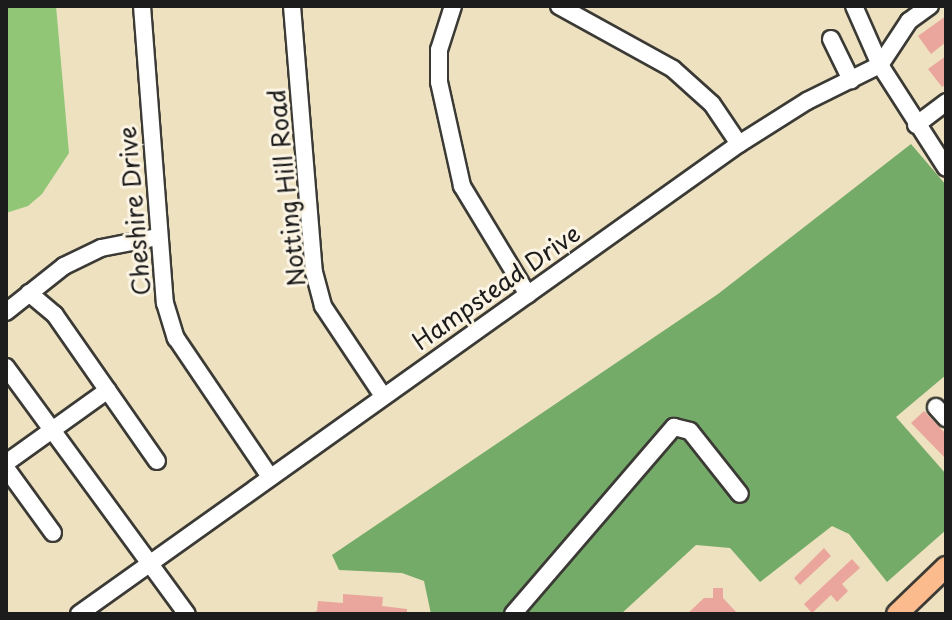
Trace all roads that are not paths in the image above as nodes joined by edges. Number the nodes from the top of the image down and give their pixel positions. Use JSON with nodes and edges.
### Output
{"nodes":[{"id":1,"x":142,"y":6,"type":"edge"},
{"id":2,"x":292,"y":6,"type":"edge"},
{"id":3,"x":453,"y":6,"type":"edge"},
{"id":4,"x":559,"y":6,"type":"edge"},
{"id":5,"x":854,"y":6,"type":"edge"},
{"id":6,"x":930,"y":6,"type":"edge"},
{"id":7,"x":831,"y":39,"type":"dead end"},
{"id":8,"x":880,"y":65,"type":"junction"},
{"id":9,"x":851,"y":80,"type":"junction"},
{"id":10,"x":946,"y":102,"type":"edge"},
{"id":11,"x":916,"y":125,"type":"junction"},
{"id":12,"x":739,"y":144,"type":"junction"},
{"id":13,"x":946,"y":168,"type":"edge"},
{"id":14,"x":157,"y":237,"type":"junction"},
{"id":15,"x":29,"y":293,"type":"junction"},
{"id":16,"x":528,"y":295,"type":"junction"},
{"id":17,"x":6,"y":312,"type":"edge"},
{"id":18,"x":6,"y":367,"type":"edge"},
{"id":19,"x":108,"y":390,"type":"junction"},
{"id":20,"x":383,"y":396,"type":"junction"},
{"id":21,"x":55,"y":429,"type":"junction"},
{"id":22,"x":157,"y":461,"type":"dead end"},
{"id":23,"x":6,"y":465,"type":"edge"},
{"id":24,"x":270,"y":477,"type":"junction"},
{"id":25,"x":740,"y":494,"type":"dead end"},
{"id":26,"x":53,"y":533,"type":"dead end"},
{"id":27,"x":150,"y":564,"type":"junction"},
{"id":28,"x":946,"y":567,"type":"edge"},
{"id":29,"x":903,"y":612,"type":"edge"},
{"id":30,"x":79,"y":614,"type":"edge"},
{"id":31,"x":187,"y":614,"type":"edge"},
{"id":32,"x":513,"y":614,"type":"edge"}],
"edges":[{"from":1,"to":14,"type":"street","name":"Cheshire Drive"},
{"from":2,"to":20,"type":"street","name":"Notting Hill Road"},
{"from":3,"to":16,"type":"street"},
{"from":4,"to":12,"type":"street"},
{"from":5,"to":8,"type":"street"},
{"from":6,"to":8,"type":"street"},
{"from":7,"to":9,"type":"street"},
{"from":8,"to":9,"type":"street","name":"Hampstead Drive"},
{"from":8,"to":11,"type":"street"},
{"from":9,"to":12,"type":"street","name":"Hampstead Drive"},
{"from":10,"to":11,"type":"street"},
{"from":11,"to":13,"type":"street"},
{"from":12,"to":16,"type":"street","name":"Hampstead Drive"},
{"from":14,"to":15,"type":"street"},
{"from":14,"to":24,"type":"street","name":"Cheshire Drive"},
{"from":15,"to":17,"type":"street"},
{"from":15,"to":19,"type":"street"},
{"from":16,"to":20,"type":"street","name":"Hampstead Drive"},
{"from":18,"to":21,"type":"street"},
{"from":19,"to":21,"type":"street"},
{"from":19,"to":22,"type":"street"},
{"from":20,"to":24,"type":"street","name":"Hampstead Drive"},
{"from":21,"to":23,"type":"street"},
{"from":21,"to":27,"type":"street"},
{"from":23,"to":26,"type":"street"},
{"from":24,"to":27,"type":"street","name":"Hampstead Drive"},
{"from":25,"to":32,"type":"street"},
{"from":27,"to":30,"type":"street","name":"Hampstead Drive"},
{"from":27,"to":31,"type":"street"},
{"from":28,"to":29,"type":"main road"}]}
